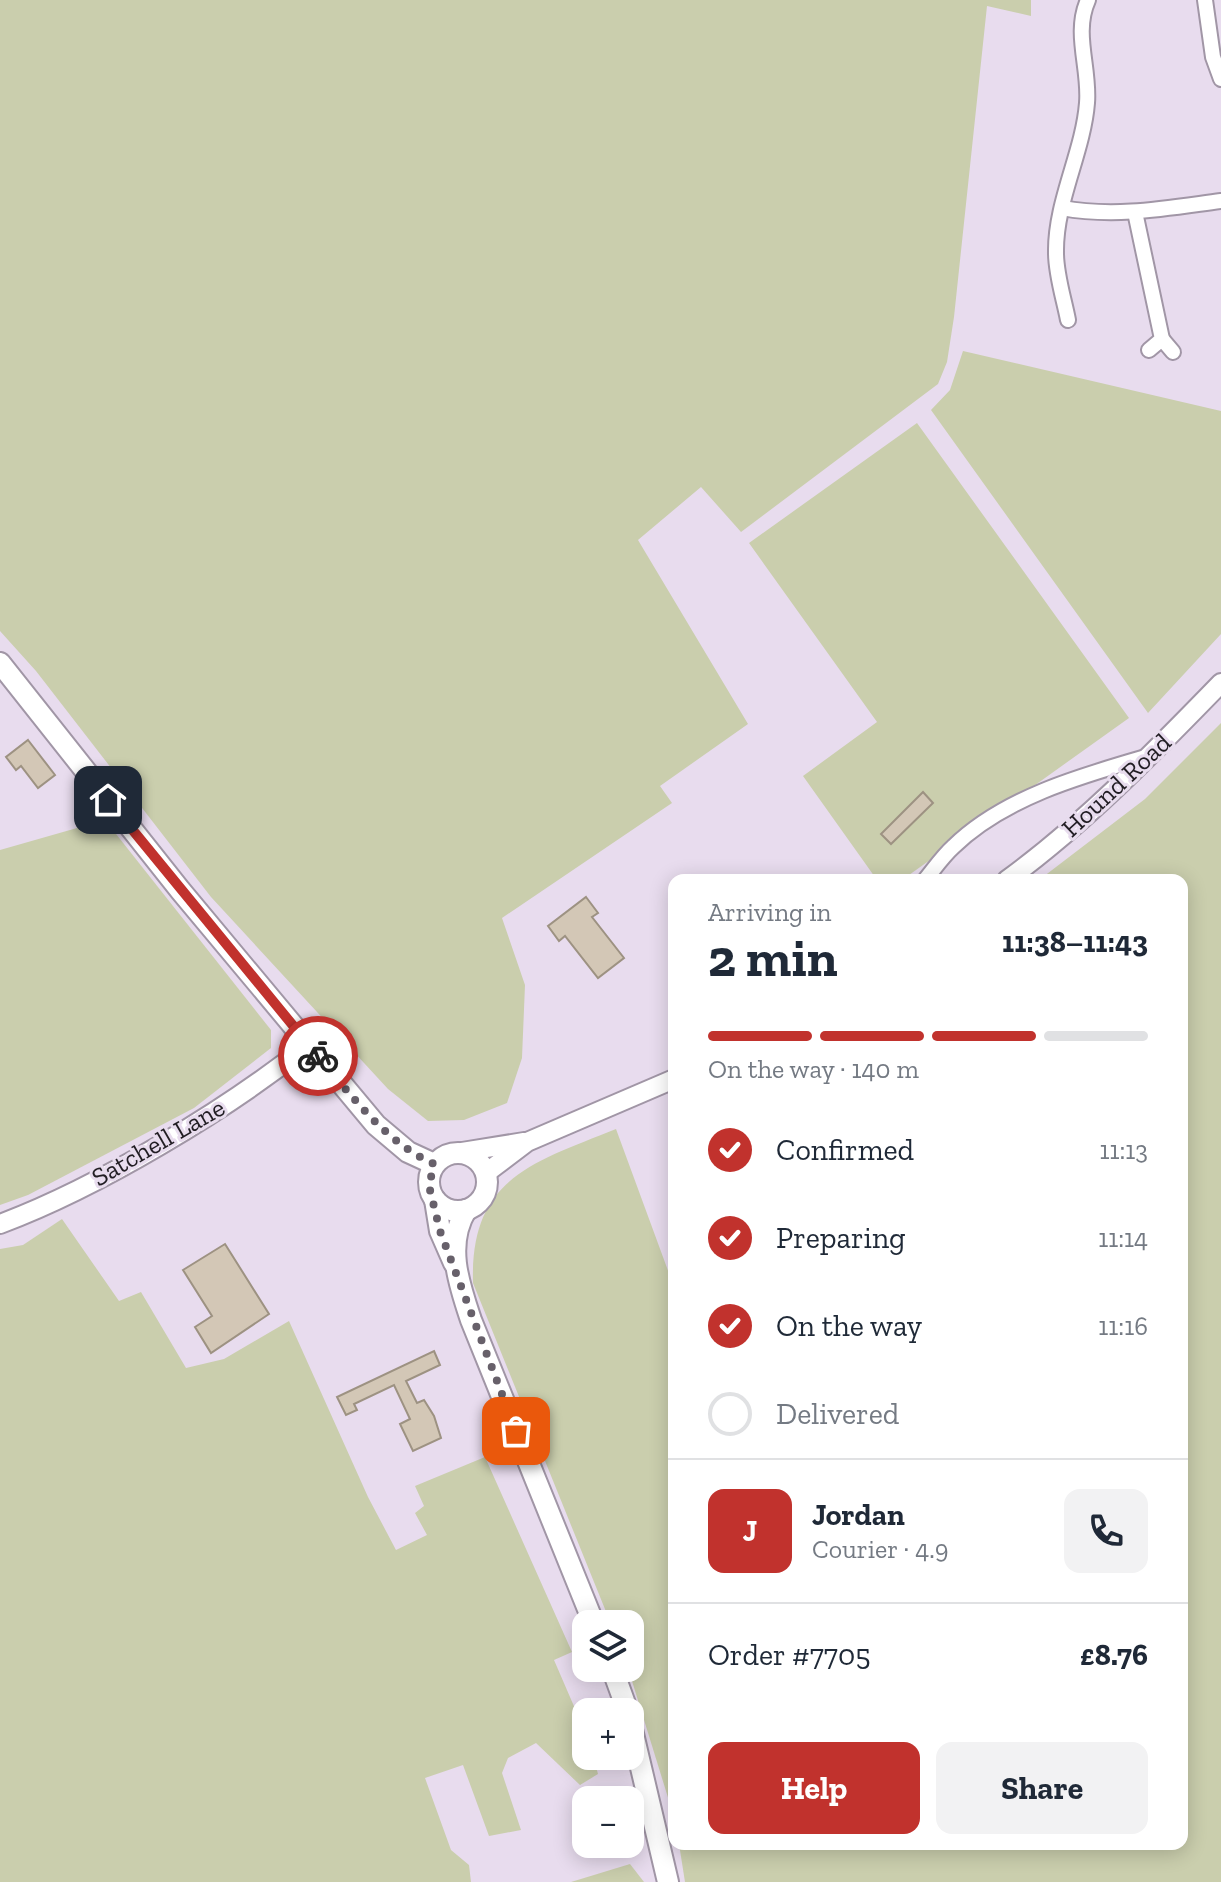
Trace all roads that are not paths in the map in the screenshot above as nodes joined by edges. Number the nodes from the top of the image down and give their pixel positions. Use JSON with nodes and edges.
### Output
{"nodes":[{"id":1,"x":1088,"y":0,"type":"edge"},
{"id":2,"x":1205,"y":0,"type":"edge"},
{"id":3,"x":1221,"y":79,"type":"edge"},
{"id":4,"x":1221,"y":201,"type":"edge"},
{"id":5,"x":1062,"y":208,"type":"junction"},
{"id":6,"x":1135,"y":212,"type":"junction"},
{"id":7,"x":1068,"y":320,"type":"dead end"},
{"id":8,"x":1162,"y":339,"type":"junction"},
{"id":9,"x":1149,"y":350,"type":"dead end"},
{"id":10,"x":1173,"y":352,"type":"dead end"},
{"id":11,"x":0,"y":663,"type":"edge"},
{"id":12,"x":1221,"y":683,"type":"edge"},
{"id":13,"x":1150,"y":756,"type":"junction"},
{"id":14,"x":930,"y":874,"type":"edge"},
{"id":15,"x":1015,"y":874,"type":"edge"},
{"id":16,"x":308,"y":1045,"type":"junction"},
{"id":17,"x":668,"y":1082,"type":"edge"},
{"id":18,"x":527,"y":1142,"type":"junction"},
{"id":19,"x":462,"y":1152,"type":"junction"},
{"id":20,"x":434,"y":1164,"type":"junction"},
{"id":21,"x":486,"y":1173,"type":"junction"},
{"id":22,"x":435,"y":1200,"type":"junction"},
{"id":23,"x":466,"y":1210,"type":"junction"},
{"id":24,"x":0,"y":1224,"type":"edge"},
{"id":25,"x":454,"y":1263,"type":"junction"},
{"id":26,"x":588,"y":1610,"type":"edge"},
{"id":27,"x":642,"y":1770,"type":"edge"},
{"id":28,"x":668,"y":1882,"type":"edge"}],
"edges":[{"from":1,"to":5,"type":"street"},
{"from":2,"to":3,"type":"street"},
{"from":4,"to":6,"type":"street"},
{"from":5,"to":6,"type":"street"},
{"from":5,"to":7,"type":"street"},
{"from":6,"to":8,"type":"street"},
{"from":8,"to":9,"type":"street"},
{"from":8,"to":10,"type":"street"},
{"from":11,"to":16,"type":"main road"},
{"from":12,"to":13,"type":"street","name":"Hound Road"},
{"from":13,"to":14,"type":"street"},
{"from":13,"to":15,"type":"street","name":"Hound Road"},
{"from":16,"to":20,"type":"main road"},
{"from":16,"to":24,"type":"street","name":"Satchell Lane"},
{"from":17,"to":18,"type":"street"},
{"from":18,"to":19,"type":"street"},
{"from":18,"to":21,"type":"street"},
{"from":19,"to":20,"type":"main road"},
{"from":19,"to":21,"type":"main road"},
{"from":20,"to":22,"type":"main road"},
{"from":21,"to":23,"type":"main road"},
{"from":22,"to":23,"type":"main road"},
{"from":22,"to":25,"type":"main road"},
{"from":23,"to":25,"type":"main road"},
{"from":25,"to":26,"type":"main road"},
{"from":27,"to":28,"type":"main road"}]}
